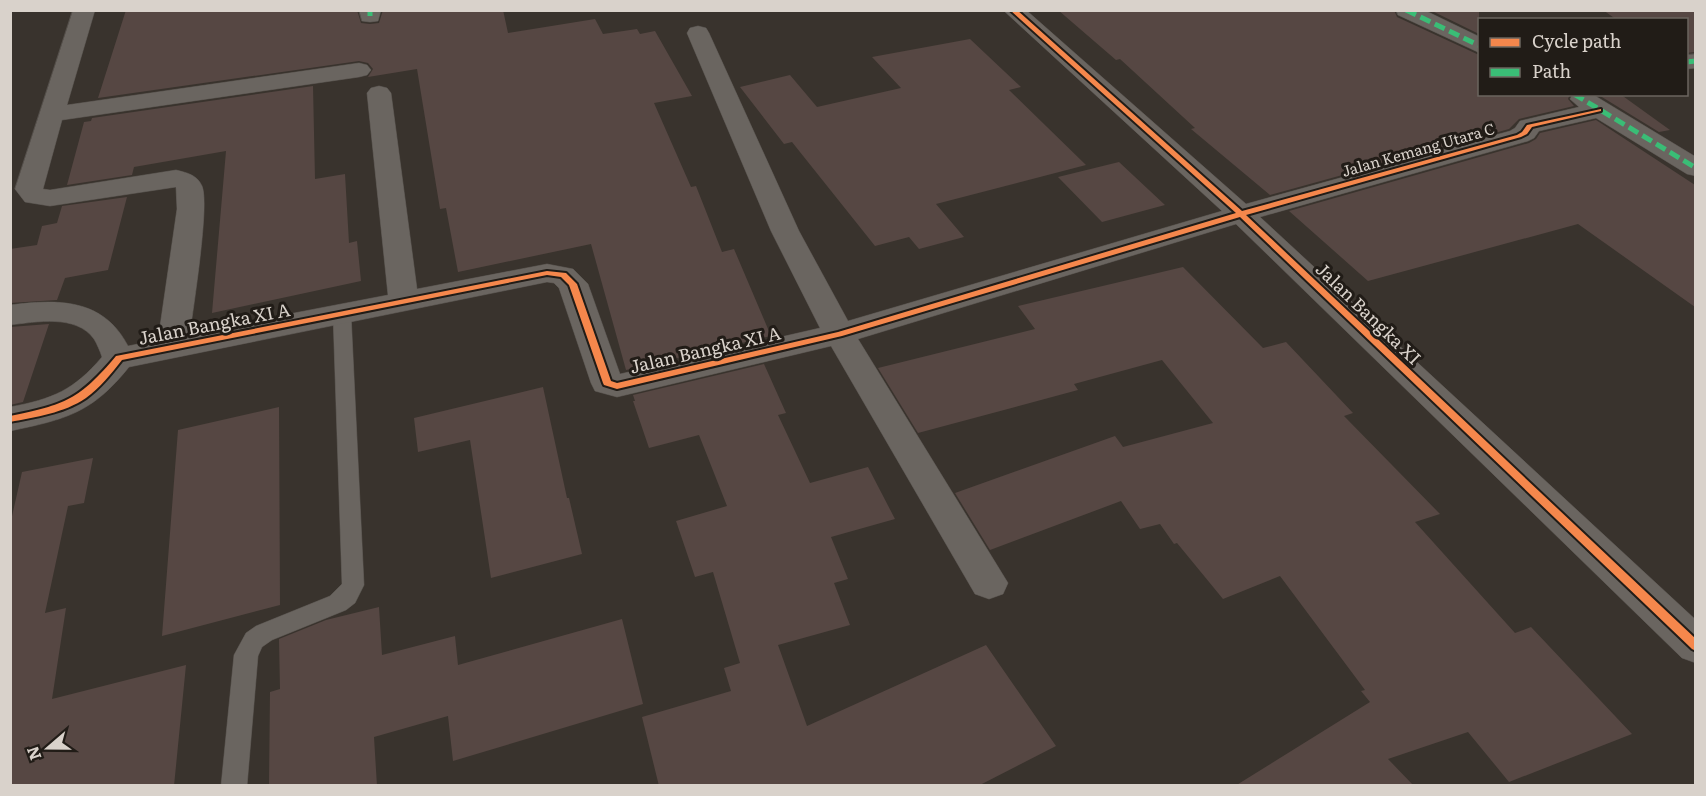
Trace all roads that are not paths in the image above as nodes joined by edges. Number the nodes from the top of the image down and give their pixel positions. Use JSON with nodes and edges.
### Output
{"nodes":[{"id":1,"x":84,"y":10,"type":"edge"},
{"id":2,"x":1013,"y":10,"type":"edge"},
{"id":3,"x":1406,"y":10,"type":"edge"},
{"id":4,"x":698,"y":33,"type":"dead end"},
{"id":5,"x":1478,"y":46,"type":"edge"},
{"id":6,"x":359,"y":69,"type":"dead end"},
{"id":7,"x":378,"y":93,"type":"dead end"},
{"id":8,"x":1577,"y":96,"type":"edge"},
{"id":9,"x":1599,"y":110,"type":"junction"},
{"id":10,"x":52,"y":114,"type":"junction"},
{"id":11,"x":1695,"y":168,"type":"edge"},
{"id":12,"x":1241,"y":214,"type":"junction"},
{"id":13,"x":404,"y":302,"type":"junction"},
{"id":14,"x":342,"y":314,"type":"junction"},
{"id":15,"x":10,"y":315,"type":"edge"},
{"id":16,"x":839,"y":334,"type":"junction"},
{"id":17,"x":173,"y":348,"type":"junction"},
{"id":18,"x":119,"y":358,"type":"junction"},
{"id":19,"x":10,"y":419,"type":"edge"},
{"id":20,"x":989,"y":583,"type":"dead end"},
{"id":21,"x":1695,"y":646,"type":"edge"},
{"id":22,"x":234,"y":786,"type":"edge"}],
"edges":[{"from":1,"to":10,"type":"street"},
{"from":2,"to":12,"type":"street","name":"Jalan Bangka XI"},
{"from":3,"to":5,"type":"street"},
{"from":4,"to":16,"type":"street"},
{"from":6,"to":10,"type":"street"},
{"from":7,"to":13,"type":"street"},
{"from":8,"to":9,"type":"street"},
{"from":9,"to":11,"type":"street"},
{"from":9,"to":12,"type":"street","name":"Jalan Kemang Utara C"},
{"from":10,"to":17,"type":"street"},
{"from":12,"to":16,"type":"street","name":"Jalan Bangka XI A"},
{"from":12,"to":21,"type":"street","name":"Jalan Bangka XI"},
{"from":13,"to":14,"type":"street","name":"Jalan Bangka XI A"},
{"from":13,"to":16,"type":"street","name":"Jalan Bangka XI A"},
{"from":14,"to":17,"type":"street","name":"Jalan Bangka XI A"},
{"from":14,"to":22,"type":"lane"},
{"from":15,"to":18,"type":"street","name":"Jalan Bangka XI A"},
{"from":16,"to":20,"type":"street"},
{"from":17,"to":18,"type":"street","name":"Jalan Bangka XI A"},
{"from":18,"to":19,"type":"street","name":"Jalan Bangka XI A"}]}
